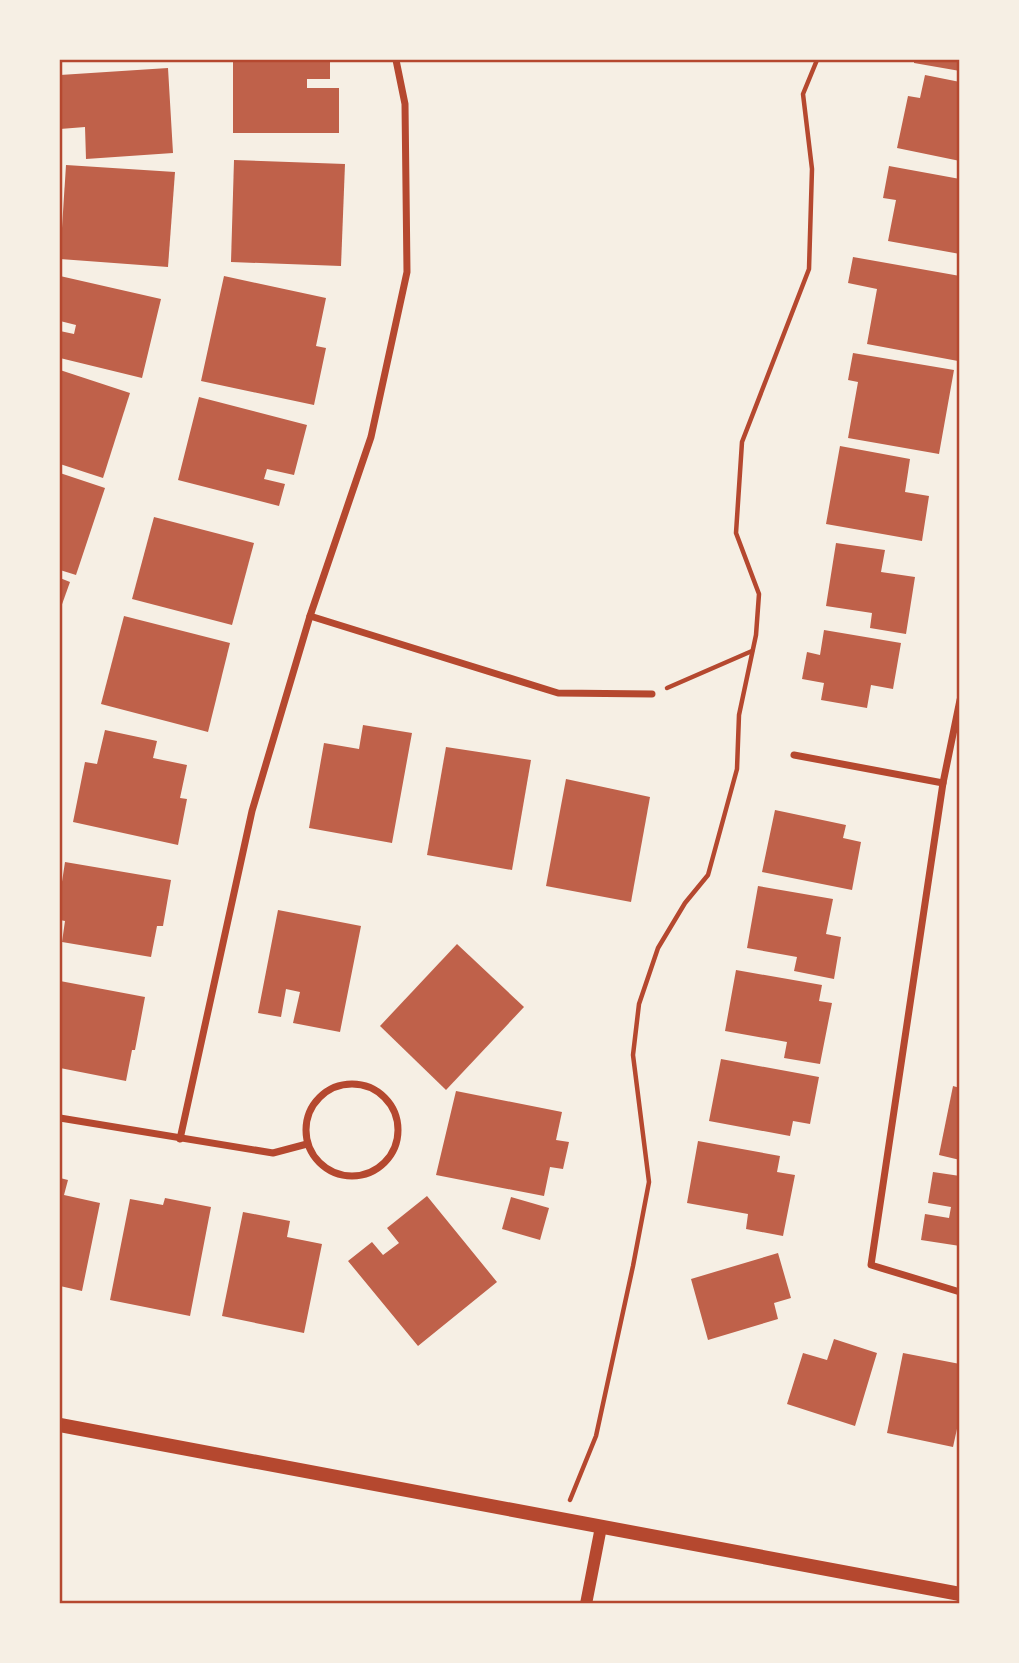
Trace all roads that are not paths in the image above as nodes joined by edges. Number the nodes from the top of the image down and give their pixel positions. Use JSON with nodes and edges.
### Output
{"nodes":[{"id":1,"x":396,"y":60,"type":"edge"},
{"id":2,"x":310,"y":616,"type":"junction"},
{"id":3,"x":652,"y":694,"type":"road end"},
{"id":4,"x":960,"y":700,"type":"edge"},
{"id":5,"x":794,"y":755,"type":"dead end"},
{"id":6,"x":943,"y":783,"type":"junction"},
{"id":7,"x":60,"y":1118,"type":"edge"},
{"id":8,"x":180,"y":1139,"type":"junction"},
{"id":9,"x":307,"y":1143,"type":"junction"},
{"id":10,"x":960,"y":1292,"type":"edge"},
{"id":11,"x":60,"y":1424,"type":"edge"},
{"id":12,"x":601,"y":1527,"type":"junction"},
{"id":13,"x":960,"y":1594,"type":"edge"},
{"id":14,"x":586,"y":1604,"type":"edge"}],
"edges":[{"from":1,"to":2,"type":"street"},
{"from":2,"to":3,"type":"street"},
{"from":2,"to":8,"type":"street"},
{"from":4,"to":6,"type":"street"},
{"from":5,"to":6,"type":"street"},
{"from":6,"to":10,"type":"street"},
{"from":7,"to":8,"type":"street"},
{"from":8,"to":9,"type":"street"},
{"from":9,"to":9,"type":"street"},
{"from":11,"to":12,"type":"main road"},
{"from":12,"to":13,"type":"main road"},
{"from":12,"to":14,"type":"street"}]}
